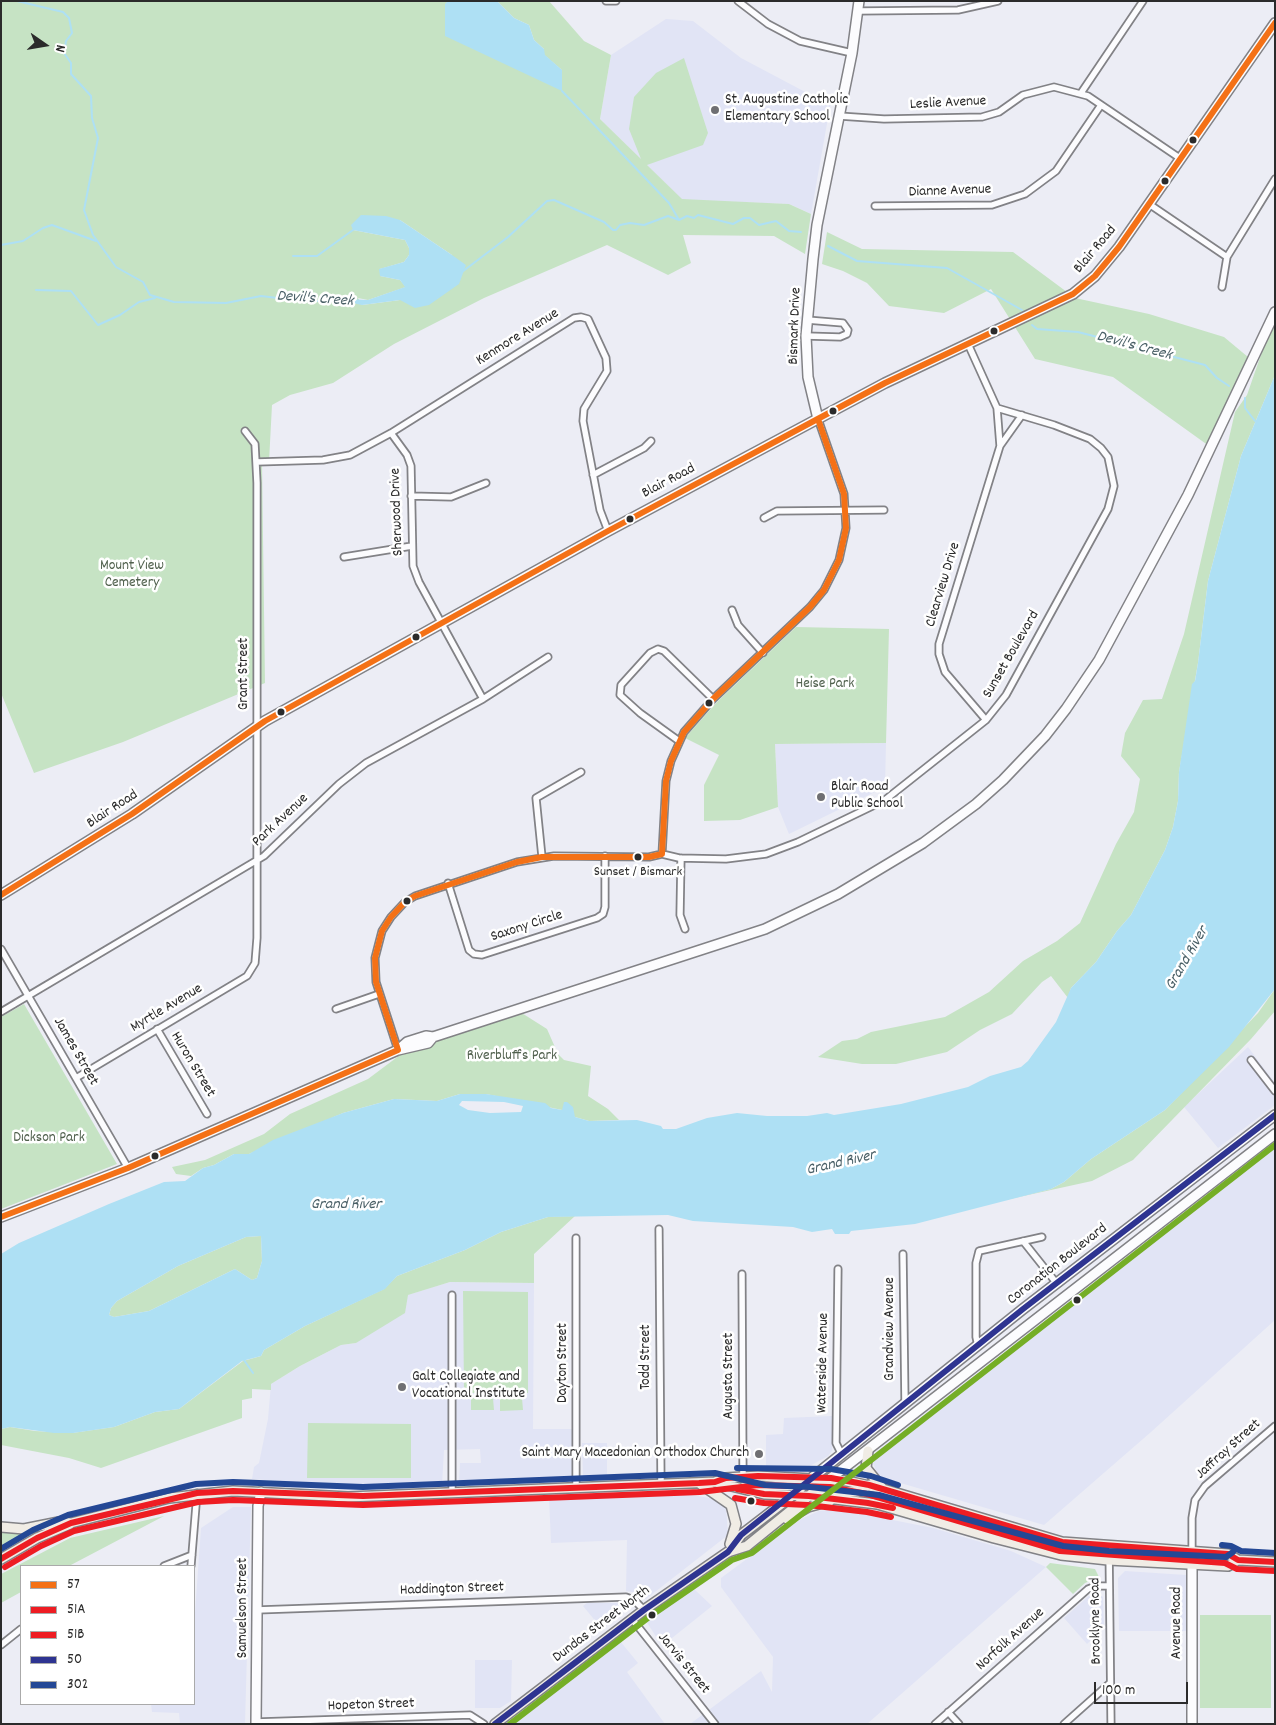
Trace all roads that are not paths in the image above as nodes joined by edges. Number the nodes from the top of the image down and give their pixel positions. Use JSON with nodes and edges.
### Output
{"nodes":[{"id":1,"x":606,"y":1,"type":"edge"},
{"id":2,"x":616,"y":1,"type":"edge"},
{"id":3,"x":738,"y":1,"type":"edge"},
{"id":4,"x":859,"y":1,"type":"edge"},
{"id":5,"x":998,"y":1,"type":"edge"},
{"id":6,"x":1143,"y":1,"type":"edge"},
{"id":7,"x":859,"y":11,"type":"junction"},
{"id":8,"x":1275,"y":23,"type":"edge"},
{"id":9,"x":852,"y":53,"type":"junction"},
{"id":10,"x":1081,"y":93,"type":"junction"},
{"id":11,"x":1101,"y":105,"type":"junction"},
{"id":12,"x":839,"y":116,"type":"junction"},
{"id":13,"x":1181,"y":159,"type":"junction"},
{"id":14,"x":1275,"y":179,"type":"edge"},
{"id":15,"x":1149,"y":204,"type":"junction"},
{"id":16,"x":874,"y":206,"type":"dead end"},
{"id":17,"x":1227,"y":257,"type":"junction"},
{"id":18,"x":1222,"y":287,"type":"dead end"},
{"id":19,"x":1275,"y":312,"type":"edge"},
{"id":20,"x":807,"y":320,"type":"junction"},
{"id":21,"x":806,"y":336,"type":"junction"},
{"id":22,"x":968,"y":344,"type":"junction"},
{"id":23,"x":997,"y":408,"type":"junction"},
{"id":24,"x":1022,"y":416,"type":"junction"},
{"id":25,"x":818,"y":419,"type":"junction"},
{"id":26,"x":245,"y":431,"type":"dead end"},
{"id":27,"x":391,"y":432,"type":"junction"},
{"id":28,"x":652,"y":440,"type":"dead end"},
{"id":29,"x":1000,"y":446,"type":"junction"},
{"id":30,"x":256,"y":462,"type":"junction"},
{"id":31,"x":593,"y":475,"type":"junction"},
{"id":32,"x":486,"y":484,"type":"dead end"},
{"id":33,"x":411,"y":496,"type":"junction"},
{"id":34,"x":845,"y":510,"type":"junction"},
{"id":35,"x":884,"y":510,"type":"dead end"},
{"id":36,"x":764,"y":518,"type":"dead end"},
{"id":37,"x":608,"y":531,"type":"junction"},
{"id":38,"x":412,"y":546,"type":"junction"},
{"id":39,"x":344,"y":557,"type":"dead end"},
{"id":40,"x":732,"y":610,"type":"dead end"},
{"id":41,"x":443,"y":624,"type":"junction"},
{"id":42,"x":763,"y":652,"type":"junction"},
{"id":43,"x":548,"y":657,"type":"dead end"},
{"id":44,"x":483,"y":699,"type":"junction"},
{"id":45,"x":713,"y":699,"type":"junction"},
{"id":46,"x":986,"y":720,"type":"junction"},
{"id":47,"x":257,"y":729,"type":"junction"},
{"id":48,"x":679,"y":741,"type":"junction"},
{"id":49,"x":581,"y":772,"type":"dead end"},
{"id":50,"x":662,"y":854,"type":"junction"},
{"id":51,"x":605,"y":856,"type":"junction"},
{"id":52,"x":542,"y":857,"type":"junction"},
{"id":53,"x":682,"y":858,"type":"junction"},
{"id":54,"x":256,"y":860,"type":"junction"},
{"id":55,"x":448,"y":884,"type":"junction"},
{"id":56,"x":1,"y":895,"type":"edge"},
{"id":57,"x":685,"y":929,"type":"dead end"},
{"id":58,"x":1,"y":949,"type":"edge"},
{"id":59,"x":256,"y":950,"type":"joint"},
{"id":60,"x":379,"y":994,"type":"junction"},
{"id":61,"x":28,"y":996,"type":"junction"},
{"id":62,"x":336,"y":1009,"type":"dead end"},
{"id":63,"x":1,"y":1012,"type":"edge"},
{"id":64,"x":157,"y":1029,"type":"junction"},
{"id":65,"x":398,"y":1050,"type":"junction"},
{"id":66,"x":1251,"y":1060,"type":"dead end"},
{"id":67,"x":76,"y":1078,"type":"junction"},
{"id":68,"x":1275,"y":1091,"type":"edge"},
{"id":69,"x":207,"y":1114,"type":"dead end"},
{"id":70,"x":1275,"y":1115,"type":"edge"},
{"id":71,"x":1275,"y":1134,"type":"edge"},
{"id":72,"x":128,"y":1168,"type":"junction"},
{"id":73,"x":1164,"y":1200,"type":"junction"},
{"id":74,"x":1174,"y":1213,"type":"junction"},
{"id":75,"x":1,"y":1216,"type":"edge"},
{"id":76,"x":659,"y":1229,"type":"dead end"},
{"id":77,"x":1042,"y":1237,"type":"dead end"},
{"id":78,"x":576,"y":1238,"type":"dead end"},
{"id":79,"x":1023,"y":1242,"type":"junction"},
{"id":80,"x":903,"y":1254,"type":"dead end"},
{"id":81,"x":838,"y":1269,"type":"dead end"},
{"id":82,"x":742,"y":1274,"type":"dead end"},
{"id":83,"x":1059,"y":1283,"type":"junction"},
{"id":84,"x":1073,"y":1290,"type":"junction"},
{"id":85,"x":452,"y":1295,"type":"dead end"},
{"id":86,"x":978,"y":1346,"type":"junction"},
{"id":87,"x":988,"y":1357,"type":"junction"},
{"id":88,"x":905,"y":1404,"type":"junction"},
{"id":89,"x":914,"y":1415,"type":"junction"},
{"id":90,"x":1275,"y":1426,"type":"edge"},
{"id":91,"x":868,"y":1451,"type":"junction"},
{"id":92,"x":842,"y":1455,"type":"junction"},
{"id":93,"x":743,"y":1477,"type":"junction"},
{"id":94,"x":813,"y":1477,"type":"junction"},
{"id":95,"x":830,"y":1478,"type":"junction"},
{"id":96,"x":715,"y":1482,"type":"junction"},
{"id":97,"x":699,"y":1483,"type":"junction"},
{"id":98,"x":660,"y":1485,"type":"junction"},
{"id":99,"x":804,"y":1485,"type":"junction"},
{"id":100,"x":869,"y":1485,"type":"junction"},
{"id":101,"x":576,"y":1488,"type":"junction"},
{"id":102,"x":734,"y":1488,"type":"junction"},
{"id":103,"x":883,"y":1488,"type":"junction"},
{"id":104,"x":261,"y":1492,"type":"junction"},
{"id":105,"x":197,"y":1493,"type":"junction"},
{"id":106,"x":452,"y":1493,"type":"junction"},
{"id":107,"x":812,"y":1493,"type":"junction"},
{"id":108,"x":793,"y":1495,"type":"junction"},
{"id":109,"x":839,"y":1499,"type":"junction"},
{"id":110,"x":71,"y":1523,"type":"junction"},
{"id":111,"x":1,"y":1527,"type":"edge"},
{"id":112,"x":771,"y":1527,"type":"junction"},
{"id":113,"x":1109,"y":1547,"type":"junction"},
{"id":114,"x":728,"y":1552,"type":"junction"},
{"id":115,"x":1192,"y":1552,"type":"junction"},
{"id":116,"x":192,"y":1555,"type":"junction"},
{"id":117,"x":1,"y":1559,"type":"edge"},
{"id":118,"x":1108,"y":1560,"type":"junction"},
{"id":119,"x":1238,"y":1560,"type":"junction"},
{"id":120,"x":1275,"y":1562,"type":"edge"},
{"id":121,"x":1192,"y":1564,"type":"junction"},
{"id":122,"x":167,"y":1565,"type":"edge"},
{"id":123,"x":191,"y":1565,"type":"edge"},
{"id":124,"x":1108,"y":1586,"type":"junction"},
{"id":125,"x":258,"y":1610,"type":"junction"},
{"id":126,"x":644,"y":1610,"type":"junction"},
{"id":127,"x":632,"y":1620,"type":"junction"},
{"id":128,"x":20,"y":1630,"type":"edge"},
{"id":129,"x":1,"y":1645,"type":"edge"},
{"id":130,"x":1110,"y":1683,"type":"junction"},
{"id":131,"x":948,"y":1712,"type":"junction"},
{"id":132,"x":256,"y":1723,"type":"edge"},
{"id":133,"x":484,"y":1724,"type":"edge"},
{"id":134,"x":495,"y":1724,"type":"edge"},
{"id":135,"x":716,"y":1724,"type":"edge"},
{"id":136,"x":935,"y":1724,"type":"edge"},
{"id":137,"x":960,"y":1724,"type":"edge"},
{"id":138,"x":1064,"y":1724,"type":"edge"},
{"id":139,"x":1110,"y":1724,"type":"edge"},
{"id":140,"x":1192,"y":1724,"type":"edge"}],
"edges":[{"from":1,"to":2,"type":"street"},
{"from":3,"to":9,"type":"street"},
{"from":4,"to":7,"type":"main road","name":"Bismark Drive"},
{"from":5,"to":7,"type":"street"},
{"from":6,"to":10,"type":"street"},
{"from":7,"to":9,"type":"main road","name":"Bismark Drive"},
{"from":8,"to":13,"type":"main road","name":"Blair Road"},
{"from":9,"to":12,"type":"main road","name":"Bismark Drive"},
{"from":10,"to":11,"type":"street","name":"Leslie Avenue"},
{"from":10,"to":12,"type":"street","name":"Leslie Avenue"},
{"from":11,"to":13,"type":"street","name":"Leslie Avenue"},
{"from":11,"to":16,"type":"street","name":"Dianne Avenue"},
{"from":12,"to":20,"type":"main road","name":"Bismark Drive"},
{"from":13,"to":15,"type":"main road","name":"Blair Road"},
{"from":14,"to":17,"type":"street"},
{"from":15,"to":17,"type":"street"},
{"from":15,"to":22,"type":"main road","name":"Blair Road"},
{"from":17,"to":18,"type":"street"},
{"from":19,"to":65,"type":"main road"},
{"from":20,"to":21,"type":"main road","name":"Bismark Drive"},
{"from":20,"to":21,"type":"street"},
{"from":21,"to":25,"type":"main road","name":"Bismark Drive"},
{"from":22,"to":23,"type":"street","name":"Clearview Drive"},
{"from":22,"to":25,"type":"main road","name":"Blair Road"},
{"from":23,"to":24,"type":"street","name":"Sunset Boulevard"},
{"from":23,"to":29,"type":"street","name":"Clearview Drive"},
{"from":24,"to":29,"type":"street","name":"Clearview Drive"},
{"from":24,"to":46,"type":"street","name":"Sunset Boulevard"},
{"from":25,"to":34,"type":"street","name":"Bismark Drive"},
{"from":25,"to":37,"type":"main road","name":"Blair Road"},
{"from":26,"to":30,"type":"street","name":"Grant Street"},
{"from":27,"to":30,"type":"street","name":"Kenmore Avenue"},
{"from":27,"to":31,"type":"street","name":"Kenmore Avenue"},
{"from":27,"to":33,"type":"street","name":"Sherwood Drive"},
{"from":28,"to":31,"type":"street"},
{"from":29,"to":46,"type":"street","name":"Clearview Drive"},
{"from":30,"to":47,"type":"street","name":"Grant Street"},
{"from":31,"to":37,"type":"street","name":"Kenmore Avenue"},
{"from":32,"to":33,"type":"street"},
{"from":33,"to":38,"type":"street","name":"Sherwood Drive"},
{"from":34,"to":35,"type":"street"},
{"from":34,"to":36,"type":"street"},
{"from":34,"to":42,"type":"street","name":"Bismark Drive"},
{"from":37,"to":41,"type":"main road","name":"Blair Road"},
{"from":38,"to":39,"type":"street"},
{"from":38,"to":41,"type":"street","name":"Sherwood Drive"},
{"from":40,"to":42,"type":"street"},
{"from":41,"to":44,"type":"street","name":"Sherwood Drive"},
{"from":41,"to":47,"type":"main road","name":"Blair Road"},
{"from":42,"to":45,"type":"street","name":"Bismark Drive"},
{"from":43,"to":44,"type":"street","name":"Park Avenue"},
{"from":44,"to":54,"type":"street","name":"Park Avenue"},
{"from":45,"to":48,"type":"street","name":"Bismark Drive"},
{"from":45,"to":48,"type":"street"},
{"from":46,"to":53,"type":"street","name":"Sunset Boulevard"},
{"from":47,"to":54,"type":"street","name":"Grant Street"},
{"from":47,"to":56,"type":"main road","name":"Blair Road"},
{"from":48,"to":50,"type":"street","name":"Bismark Drive"},
{"from":49,"to":52,"type":"street"},
{"from":50,"to":51,"type":"street","name":"Sunset Boulevard"},
{"from":50,"to":53,"type":"street","name":"Sunset Boulevard"},
{"from":51,"to":52,"type":"street","name":"Sunset Boulevard"},
{"from":51,"to":55,"type":"street","name":"Saxony Circle"},
{"from":52,"to":55,"type":"street","name":"Sunset Boulevard"},
{"from":53,"to":57,"type":"street"},
{"from":54,"to":59,"type":"street","name":"Grant Street"},
{"from":54,"to":61,"type":"street","name":"Park Avenue"},
{"from":55,"to":60,"type":"street","name":"Sunset Boulevard"},
{"from":58,"to":61,"type":"street","name":"James Street"},
{"from":59,"to":64,"type":"street","name":"Myrtle Avenue"},
{"from":60,"to":62,"type":"street"},
{"from":60,"to":65,"type":"street","name":"Sunset Boulevard"},
{"from":61,"to":63,"type":"street","name":"Park Avenue"},
{"from":61,"to":67,"type":"street","name":"James Street"},
{"from":64,"to":67,"type":"street","name":"Myrtle Avenue"},
{"from":64,"to":69,"type":"street","name":"Huron Street"},
{"from":65,"to":72,"type":"main road"},
{"from":66,"to":68,"type":"street"},
{"from":67,"to":72,"type":"street","name":"James Street"},
{"from":70,"to":73,"type":"main road","name":"Coronation Boulevard"},
{"from":71,"to":74,"type":"main road","name":"Coronation Boulevard"},
{"from":72,"to":75,"type":"main road"},
{"from":73,"to":74,"type":"main road"},
{"from":73,"to":83,"type":"main road","name":"Coronation Boulevard"},
{"from":74,"to":84,"type":"main road","name":"Coronation Boulevard"},
{"from":76,"to":98,"type":"street","name":"Todd Street"},
{"from":77,"to":79,"type":"street"},
{"from":78,"to":101,"type":"street","name":"Dayton Street"},
{"from":79,"to":83,"type":"street"},
{"from":79,"to":86,"type":"street"},
{"from":80,"to":88,"type":"street","name":"Grandview Avenue"},
{"from":81,"to":92,"type":"street","name":"Waterside Avenue"},
{"from":82,"to":93,"type":"street","name":"Augusta Street"},
{"from":83,"to":84,"type":"main road"},
{"from":83,"to":86,"type":"main road","name":"Coronation Boulevard"},
{"from":84,"to":87,"type":"main road","name":"Coronation Boulevard"},
{"from":85,"to":106,"type":"street"},
{"from":86,"to":87,"type":"main road"},
{"from":86,"to":88,"type":"main road","name":"Coronation Boulevard"},
{"from":87,"to":89,"type":"main road","name":"Coronation Boulevard"},
{"from":88,"to":89,"type":"main road"},
{"from":88,"to":92,"type":"main road","name":"Coronation Boulevard"},
{"from":89,"to":91,"type":"main road","name":"Coronation Boulevard"},
{"from":90,"to":115,"type":"street","name":"Jaffray Street"},
{"from":91,"to":95,"type":"main road","name":"Coronation Boulevard"},
{"from":91,"to":103,"type":"main road"},
{"from":92,"to":94,"type":"main road","name":"Coronation Boulevard"},
{"from":93,"to":94,"type":"main road"},
{"from":93,"to":96,"type":"main road"},
{"from":94,"to":95,"type":"main road"},
{"from":94,"to":99,"type":"main road","name":"Dundas Street North"},
{"from":95,"to":99,"type":"main road"},
{"from":95,"to":100,"type":"main road"},
{"from":95,"to":107,"type":"main road","name":"Dundas Street North"},
{"from":96,"to":97,"type":"main road"},
{"from":96,"to":102,"type":"main road"},
{"from":97,"to":98,"type":"main road"},
{"from":97,"to":114,"type":"main road"},
{"from":98,"to":101,"type":"main road"},
{"from":99,"to":102,"type":"main road"},
{"from":99,"to":108,"type":"main road","name":"Dundas Street North"},
{"from":100,"to":103,"type":"main road"},
{"from":100,"to":107,"type":"main road"},
{"from":101,"to":106,"type":"main road"},
{"from":102,"to":108,"type":"main road"},
{"from":103,"to":113,"type":"main road"},
{"from":104,"to":105,"type":"main road"},
{"from":104,"to":106,"type":"main road"},
{"from":104,"to":125,"type":"main road","name":"Samuelson Street"},
{"from":105,"to":110,"type":"main road"},
{"from":105,"to":116,"type":"street"},
{"from":107,"to":108,"type":"main road"},
{"from":107,"to":109,"type":"main road"},
{"from":107,"to":112,"type":"main road","name":"Dundas Street North"},
{"from":108,"to":114,"type":"main road","name":"Dundas Street North"},
{"from":109,"to":112,"type":"main road"},
{"from":109,"to":118,"type":"main road"},
{"from":110,"to":111,"type":"main road"},
{"from":110,"to":117,"type":"main road"},
{"from":112,"to":114,"type":"main road","name":"Dundas Street North"},
{"from":113,"to":115,"type":"main road"},
{"from":113,"to":118,"type":"street","name":"Brooklyne Road"},
{"from":114,"to":126,"type":"main road","name":"Dundas Street North"},
{"from":115,"to":119,"type":"main road"},
{"from":115,"to":121,"type":"main road","name":"Avenue Road"},
{"from":116,"to":122,"type":"street"},
{"from":116,"to":123,"type":"street"},
{"from":118,"to":121,"type":"main road"},
{"from":118,"to":124,"type":"street","name":"Brooklyne Road"},
{"from":119,"to":120,"type":"main road"},
{"from":119,"to":121,"type":"main road"},
{"from":121,"to":140,"type":"main road","name":"Avenue Road"},
{"from":124,"to":130,"type":"street","name":"Brooklyne Road"},
{"from":124,"to":131,"type":"street","name":"Norfolk Avenue"},
{"from":125,"to":126,"type":"street","name":"Haddington Street"},
{"from":125,"to":132,"type":"main road","name":"Samuelson Street"},
{"from":126,"to":127,"type":"main road","name":"Dundas Street North"},
{"from":127,"to":134,"type":"main road","name":"Dundas Street North"},
{"from":127,"to":135,"type":"street","name":"Jarvis Street"},
{"from":128,"to":129,"type":"street"},
{"from":130,"to":138,"type":"street"},
{"from":130,"to":139,"type":"street","name":"Brooklyne Road"},
{"from":131,"to":136,"type":"street","name":"Norfolk Avenue"},
{"from":131,"to":137,"type":"street"},
{"from":132,"to":133,"type":"street","name":"Hopeton Street"}]}
